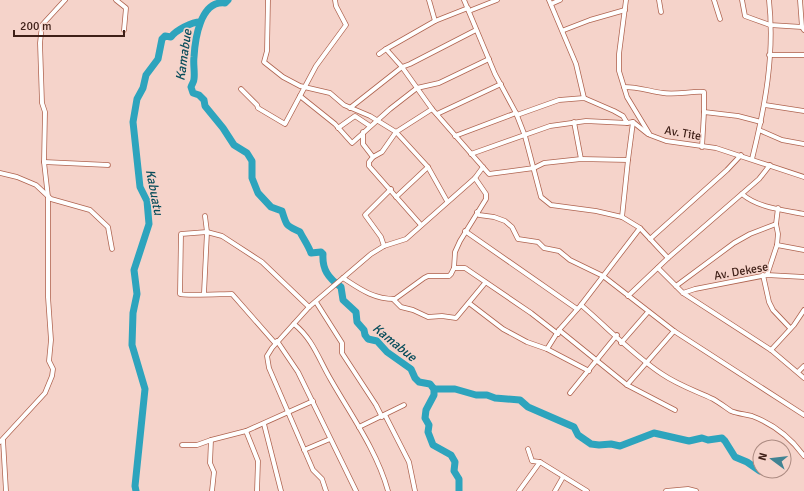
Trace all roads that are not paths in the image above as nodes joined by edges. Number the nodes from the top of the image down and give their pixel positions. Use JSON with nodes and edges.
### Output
{"nodes":[{"id":1,"x":65,"y":0,"type":"edge"},
{"id":2,"x":116,"y":0,"type":"edge"},
{"id":3,"x":268,"y":0,"type":"edge"},
{"id":4,"x":335,"y":0,"type":"edge"},
{"id":5,"x":429,"y":0,"type":"edge"},
{"id":6,"x":464,"y":0,"type":"edge"},
{"id":7,"x":497,"y":0,"type":"edge"},
{"id":8,"x":560,"y":0,"type":"edge"},
{"id":9,"x":626,"y":0,"type":"edge"},
{"id":10,"x":659,"y":0,"type":"edge"},
{"id":11,"x":714,"y":0,"type":"edge"},
{"id":12,"x":742,"y":0,"type":"edge"},
{"id":13,"x":769,"y":0,"type":"edge"},
{"id":14,"x":800,"y":0,"type":"edge"},
{"id":15,"x":550,"y":2,"type":"edge"},
{"id":16,"x":468,"y":9,"type":"junction"},
{"id":17,"x":625,"y":10,"type":"junction"},
{"id":18,"x":661,"y":12,"type":"dead end"},
{"id":19,"x":720,"y":19,"type":"dead end"},
{"id":20,"x":435,"y":21,"type":"junction"},
{"id":21,"x":770,"y":25,"type":"junction"},
{"id":22,"x":803,"y":28,"type":"edge"},
{"id":23,"x":124,"y":30,"type":"dead end"},
{"id":24,"x":476,"y":30,"type":"junction"},
{"id":25,"x":564,"y":30,"type":"junction"},
{"id":26,"x":386,"y":49,"type":"junction"},
{"id":27,"x":378,"y":54,"type":"dead end"},
{"id":28,"x":769,"y":55,"type":"junction"},
{"id":29,"x":804,"y":55,"type":"edge"},
{"id":30,"x":489,"y":59,"type":"junction"},
{"id":31,"x":402,"y":67,"type":"junction"},
{"id":32,"x":501,"y":84,"type":"junction"},
{"id":33,"x":305,"y":86,"type":"junction"},
{"id":34,"x":624,"y":87,"type":"junction"},
{"id":35,"x":417,"y":88,"type":"junction"},
{"id":36,"x":240,"y":89,"type":"dead end"},
{"id":37,"x":300,"y":96,"type":"junction"},
{"id":38,"x":584,"y":98,"type":"junction"},
{"id":39,"x":765,"y":105,"type":"junction"},
{"id":40,"x":350,"y":108,"type":"junction"},
{"id":41,"x":432,"y":109,"type":"junction"},
{"id":42,"x":804,"y":111,"type":"edge"},
{"id":43,"x":704,"y":112,"type":"junction"},
{"id":44,"x":437,"y":114,"type":"junction"},
{"id":45,"x":516,"y":114,"type":"junction"},
{"id":46,"x":378,"y":121,"type":"junction"},
{"id":47,"x":574,"y":122,"type":"junction"},
{"id":48,"x":633,"y":122,"type":"junction"},
{"id":49,"x":761,"y":122,"type":"junction"},
{"id":50,"x":627,"y":123,"type":"junction"},
{"id":51,"x":370,"y":126,"type":"junction"},
{"id":52,"x":338,"y":128,"type":"junction"},
{"id":53,"x":759,"y":130,"type":"junction"},
{"id":54,"x":363,"y":132,"type":"junction"},
{"id":55,"x":396,"y":132,"type":"junction"},
{"id":56,"x":650,"y":135,"type":"junction"},
{"id":57,"x":455,"y":136,"type":"junction"},
{"id":58,"x":525,"y":136,"type":"junction"},
{"id":59,"x":804,"y":144,"type":"edge"},
{"id":60,"x":702,"y":146,"type":"junction"},
{"id":61,"x":471,"y":154,"type":"junction"},
{"id":62,"x":741,"y":155,"type":"junction"},
{"id":63,"x":373,"y":157,"type":"junction"},
{"id":64,"x":581,"y":159,"type":"junction"},
{"id":65,"x":752,"y":159,"type":"junction"},
{"id":66,"x":628,"y":160,"type":"junction"},
{"id":67,"x":44,"y":162,"type":"junction"},
{"id":68,"x":108,"y":165,"type":"dead end"},
{"id":69,"x":770,"y":165,"type":"junction"},
{"id":70,"x":428,"y":167,"type":"junction"},
{"id":71,"x":483,"y":167,"type":"junction"},
{"id":72,"x":534,"y":168,"type":"junction"},
{"id":73,"x":0,"y":174,"type":"edge"},
{"id":74,"x":804,"y":177,"type":"edge"},
{"id":75,"x":475,"y":178,"type":"junction"},
{"id":76,"x":391,"y":189,"type":"junction"},
{"id":77,"x":742,"y":194,"type":"junction"},
{"id":78,"x":48,"y":197,"type":"junction"},
{"id":79,"x":396,"y":197,"type":"junction"},
{"id":80,"x":447,"y":200,"type":"junction"},
{"id":81,"x":778,"y":208,"type":"junction"},
{"id":82,"x":477,"y":212,"type":"junction"},
{"id":83,"x":804,"y":214,"type":"edge"},
{"id":84,"x":205,"y":216,"type":"dead end"},
{"id":85,"x":622,"y":217,"type":"junction"},
{"id":86,"x":776,"y":224,"type":"junction"},
{"id":87,"x":421,"y":225,"type":"junction"},
{"id":88,"x":640,"y":228,"type":"junction"},
{"id":89,"x":465,"y":231,"type":"junction"},
{"id":90,"x":207,"y":232,"type":"junction"},
{"id":91,"x":650,"y":239,"type":"junction"},
{"id":92,"x":777,"y":245,"type":"junction"},
{"id":93,"x":384,"y":246,"type":"junction"},
{"id":94,"x":112,"y":249,"type":"dead end"},
{"id":95,"x":804,"y":250,"type":"edge"},
{"id":96,"x":668,"y":258,"type":"junction"},
{"id":97,"x":454,"y":268,"type":"junction"},
{"id":98,"x":658,"y":268,"type":"junction"},
{"id":99,"x":765,"y":275,"type":"junction"},
{"id":100,"x":603,"y":276,"type":"junction"},
{"id":101,"x":804,"y":277,"type":"edge"},
{"id":102,"x":343,"y":278,"type":"junction"},
{"id":103,"x":486,"y":283,"type":"junction"},
{"id":104,"x":676,"y":286,"type":"junction"},
{"id":105,"x":204,"y":293,"type":"junction"},
{"id":106,"x":682,"y":293,"type":"junction"},
{"id":107,"x":628,"y":296,"type":"junction"},
{"id":108,"x":393,"y":299,"type":"junction"},
{"id":109,"x":316,"y":302,"type":"junction"},
{"id":110,"x":469,"y":304,"type":"junction"},
{"id":111,"x":581,"y":305,"type":"junction"},
{"id":112,"x":309,"y":307,"type":"junction"},
{"id":113,"x":577,"y":309,"type":"junction"},
{"id":114,"x":804,"y":310,"type":"edge"},
{"id":115,"x":648,"y":312,"type":"junction"},
{"id":116,"x":294,"y":324,"type":"junction"},
{"id":117,"x":790,"y":328,"type":"junction"},
{"id":118,"x":674,"y":331,"type":"junction"},
{"id":119,"x":559,"y":332,"type":"junction"},
{"id":120,"x":617,"y":335,"type":"junction"},
{"id":121,"x":276,"y":342,"type":"junction"},
{"id":122,"x":622,"y":343,"type":"junction"},
{"id":123,"x":547,"y":349,"type":"junction"},
{"id":124,"x":771,"y":350,"type":"junction"},
{"id":125,"x":596,"y":361,"type":"junction"},
{"id":126,"x":646,"y":362,"type":"junction"},
{"id":127,"x":804,"y":366,"type":"edge"},
{"id":128,"x":588,"y":371,"type":"junction"},
{"id":129,"x":798,"y":372,"type":"junction"},
{"id":130,"x":804,"y":378,"type":"edge"},
{"id":131,"x":627,"y":385,"type":"junction"},
{"id":132,"x":570,"y":393,"type":"dead end"},
{"id":133,"x":312,"y":401,"type":"junction"},
{"id":134,"x":404,"y":405,"type":"dead end"},
{"id":135,"x":675,"y":410,"type":"dead end"},
{"id":136,"x":289,"y":412,"type":"junction"},
{"id":137,"x":804,"y":415,"type":"edge"},
{"id":138,"x":383,"y":416,"type":"junction"},
{"id":139,"x":264,"y":424,"type":"junction"},
{"id":140,"x":359,"y":427,"type":"junction"},
{"id":141,"x":246,"y":432,"type":"junction"},
{"id":142,"x":330,"y":439,"type":"junction"},
{"id":143,"x":211,"y":440,"type":"junction"},
{"id":144,"x":1,"y":441,"type":"edge"},
{"id":145,"x":182,"y":445,"type":"dead end"},
{"id":146,"x":528,"y":449,"type":"dead end"},
{"id":147,"x":304,"y":450,"type":"junction"},
{"id":148,"x":804,"y":456,"type":"edge"},
{"id":149,"x":540,"y":462,"type":"junction"},
{"id":150,"x":563,"y":477,"type":"junction"},
{"id":151,"x":6,"y":491,"type":"edge"},
{"id":152,"x":212,"y":491,"type":"edge"},
{"id":153,"x":257,"y":491,"type":"edge"},
{"id":154,"x":281,"y":491,"type":"edge"},
{"id":155,"x":326,"y":491,"type":"edge"},
{"id":156,"x":356,"y":491,"type":"edge"},
{"id":157,"x":388,"y":491,"type":"edge"},
{"id":158,"x":415,"y":491,"type":"edge"},
{"id":159,"x":519,"y":491,"type":"edge"},
{"id":160,"x":554,"y":491,"type":"edge"},
{"id":161,"x":587,"y":491,"type":"edge"},
{"id":162,"x":666,"y":491,"type":"edge"},
{"id":163,"x":696,"y":491,"type":"edge"}],
"edges":[{"from":1,"to":67,"type":"street"},
{"from":2,"to":23,"type":"street"},
{"from":3,"to":33,"type":"street"},
{"from":4,"to":33,"type":"street"},
{"from":5,"to":20,"type":"street"},
{"from":6,"to":16,"type":"street"},
{"from":7,"to":16,"type":"street"},
{"from":8,"to":15,"type":"street"},
{"from":9,"to":17,"type":"street","name":"Av. Tite"},
{"from":10,"to":18,"type":"street"},
{"from":11,"to":19,"type":"street"},
{"from":12,"to":21,"type":"street"},
{"from":13,"to":21,"type":"street"},
{"from":14,"to":22,"type":"street"},
{"from":15,"to":25,"type":"street"},
{"from":16,"to":20,"type":"street"},
{"from":16,"to":24,"type":"street"},
{"from":17,"to":25,"type":"street"},
{"from":17,"to":34,"type":"street","name":"Av. Tite"},
{"from":20,"to":26,"type":"street"},
{"from":21,"to":22,"type":"street"},
{"from":21,"to":28,"type":"street"},
{"from":24,"to":30,"type":"street"},
{"from":24,"to":31,"type":"street"},
{"from":25,"to":38,"type":"street"},
{"from":26,"to":27,"type":"street"},
{"from":26,"to":31,"type":"street"},
{"from":28,"to":29,"type":"street"},
{"from":28,"to":39,"type":"street"},
{"from":30,"to":32,"type":"street"},
{"from":30,"to":35,"type":"street"},
{"from":31,"to":35,"type":"street"},
{"from":31,"to":40,"type":"street"},
{"from":32,"to":44,"type":"street"},
{"from":32,"to":45,"type":"street"},
{"from":33,"to":37,"type":"street"},
{"from":33,"to":40,"type":"street"},
{"from":34,"to":43,"type":"street"},
{"from":34,"to":56,"type":"street","name":"Av. Tite"},
{"from":35,"to":41,"type":"street"},
{"from":35,"to":46,"type":"street"},
{"from":36,"to":37,"type":"street"},
{"from":37,"to":52,"type":"street"},
{"from":38,"to":45,"type":"street"},
{"from":38,"to":50,"type":"street"},
{"from":39,"to":42,"type":"street"},
{"from":39,"to":49,"type":"street"},
{"from":40,"to":46,"type":"street"},
{"from":41,"to":44,"type":"street"},
{"from":41,"to":55,"type":"street"},
{"from":43,"to":49,"type":"street"},
{"from":43,"to":60,"type":"street"},
{"from":44,"to":57,"type":"street"},
{"from":45,"to":57,"type":"street"},
{"from":45,"to":58,"type":"street"},
{"from":46,"to":51,"type":"street"},
{"from":46,"to":55,"type":"street"},
{"from":47,"to":50,"type":"street"},
{"from":47,"to":58,"type":"street"},
{"from":47,"to":64,"type":"street"},
{"from":48,"to":50,"type":"street"},
{"from":48,"to":56,"type":"street"},
{"from":48,"to":66,"type":"street"},
{"from":49,"to":53,"type":"street"},
{"from":51,"to":52,"type":"street"},
{"from":51,"to":54,"type":"street"},
{"from":52,"to":54,"type":"street"},
{"from":53,"to":59,"type":"street"},
{"from":53,"to":65,"type":"street"},
{"from":54,"to":63,"type":"street"},
{"from":55,"to":63,"type":"street"},
{"from":55,"to":70,"type":"street"},
{"from":56,"to":60,"type":"street","name":"Av. Tite"},
{"from":57,"to":61,"type":"street"},
{"from":58,"to":61,"type":"street"},
{"from":58,"to":72,"type":"street"},
{"from":60,"to":62,"type":"street","name":"Av. Tite"},
{"from":61,"to":71,"type":"street"},
{"from":62,"to":65,"type":"street","name":"Av. Tite"},
{"from":62,"to":91,"type":"street"},
{"from":63,"to":76,"type":"street"},
{"from":64,"to":66,"type":"street"},
{"from":64,"to":72,"type":"street"},
{"from":65,"to":69,"type":"street","name":"Av. Tite"},
{"from":66,"to":85,"type":"street"},
{"from":67,"to":68,"type":"street"},
{"from":67,"to":78,"type":"street"},
{"from":69,"to":74,"type":"street","name":"Av. Tite"},
{"from":69,"to":77,"type":"street"},
{"from":70,"to":79,"type":"street"},
{"from":70,"to":80,"type":"street"},
{"from":71,"to":72,"type":"street"},
{"from":71,"to":75,"type":"street"},
{"from":72,"to":85,"type":"street"},
{"from":73,"to":78,"type":"street"},
{"from":75,"to":80,"type":"street"},
{"from":75,"to":82,"type":"street"},
{"from":76,"to":79,"type":"street"},
{"from":76,"to":93,"type":"street"},
{"from":77,"to":81,"type":"street"},
{"from":77,"to":96,"type":"street"},
{"from":78,"to":94,"type":"street"},
{"from":78,"to":144,"type":"street"},
{"from":79,"to":87,"type":"street"},
{"from":80,"to":87,"type":"street"},
{"from":81,"to":83,"type":"street"},
{"from":81,"to":86,"type":"street"},
{"from":82,"to":89,"type":"street"},
{"from":82,"to":100,"type":"street"},
{"from":84,"to":90,"type":"street"},
{"from":85,"to":88,"type":"street"},
{"from":86,"to":92,"type":"street"},
{"from":86,"to":104,"type":"street"},
{"from":87,"to":93,"type":"street"},
{"from":88,"to":91,"type":"street"},
{"from":88,"to":100,"type":"street"},
{"from":89,"to":97,"type":"street"},
{"from":89,"to":113,"type":"street"},
{"from":90,"to":105,"type":"street"},
{"from":90,"to":105,"type":"street"},
{"from":90,"to":112,"type":"street"},
{"from":91,"to":96,"type":"street"},
{"from":92,"to":95,"type":"street"},
{"from":92,"to":99,"type":"street"},
{"from":93,"to":102,"type":"street"},
{"from":96,"to":98,"type":"street"},
{"from":97,"to":103,"type":"street"},
{"from":97,"to":108,"type":"street"},
{"from":98,"to":104,"type":"street"},
{"from":98,"to":107,"type":"street"},
{"from":99,"to":101,"type":"street","name":"Av. Dekese"},
{"from":99,"to":106,"type":"street","name":"Av. Dekese"},
{"from":99,"to":117,"type":"street"},
{"from":100,"to":107,"type":"street"},
{"from":100,"to":111,"type":"street"},
{"from":102,"to":108,"type":"street"},
{"from":102,"to":109,"type":"street"},
{"from":103,"to":110,"type":"street"},
{"from":103,"to":119,"type":"street"},
{"from":104,"to":106,"type":"street"},
{"from":105,"to":121,"type":"street"},
{"from":106,"to":124,"type":"street"},
{"from":107,"to":115,"type":"street"},
{"from":108,"to":110,"type":"street"},
{"from":109,"to":112,"type":"street"},
{"from":109,"to":138,"type":"street"},
{"from":110,"to":123,"type":"street"},
{"from":111,"to":113,"type":"street"},
{"from":111,"to":120,"type":"street"},
{"from":112,"to":116,"type":"street"},
{"from":113,"to":119,"type":"street"},
{"from":114,"to":117,"type":"street"},
{"from":115,"to":118,"type":"street"},
{"from":115,"to":122,"type":"street"},
{"from":116,"to":121,"type":"street"},
{"from":116,"to":140,"type":"street"},
{"from":117,"to":124,"type":"street"},
{"from":118,"to":126,"type":"street"},
{"from":118,"to":137,"type":"street"},
{"from":119,"to":123,"type":"street"},
{"from":119,"to":125,"type":"street"},
{"from":120,"to":122,"type":"street"},
{"from":120,"to":125,"type":"street"},
{"from":121,"to":133,"type":"street"},
{"from":121,"to":136,"type":"street"},
{"from":122,"to":126,"type":"street"},
{"from":123,"to":128,"type":"street"},
{"from":124,"to":129,"type":"street"},
{"from":125,"to":128,"type":"street"},
{"from":125,"to":131,"type":"street"},
{"from":126,"to":131,"type":"street"},
{"from":126,"to":148,"type":"street"},
{"from":127,"to":129,"type":"street"},
{"from":128,"to":132,"type":"street"},
{"from":129,"to":130,"type":"street"},
{"from":131,"to":135,"type":"street"},
{"from":133,"to":136,"type":"street"},
{"from":133,"to":142,"type":"street"},
{"from":134,"to":138,"type":"street"},
{"from":136,"to":139,"type":"street"},
{"from":136,"to":147,"type":"street"},
{"from":138,"to":140,"type":"street"},
{"from":138,"to":158,"type":"street"},
{"from":139,"to":141,"type":"street"},
{"from":139,"to":154,"type":"street"},
{"from":140,"to":157,"type":"street"},
{"from":141,"to":143,"type":"street"},
{"from":141,"to":153,"type":"street"},
{"from":142,"to":147,"type":"street"},
{"from":142,"to":156,"type":"street"},
{"from":143,"to":145,"type":"street"},
{"from":143,"to":152,"type":"street"},
{"from":144,"to":151,"type":"street"},
{"from":146,"to":149,"type":"street"},
{"from":147,"to":155,"type":"street"},
{"from":149,"to":150,"type":"street"},
{"from":149,"to":159,"type":"street"},
{"from":150,"to":160,"type":"street"},
{"from":150,"to":161,"type":"street"},
{"from":162,"to":163,"type":"street"}]}
